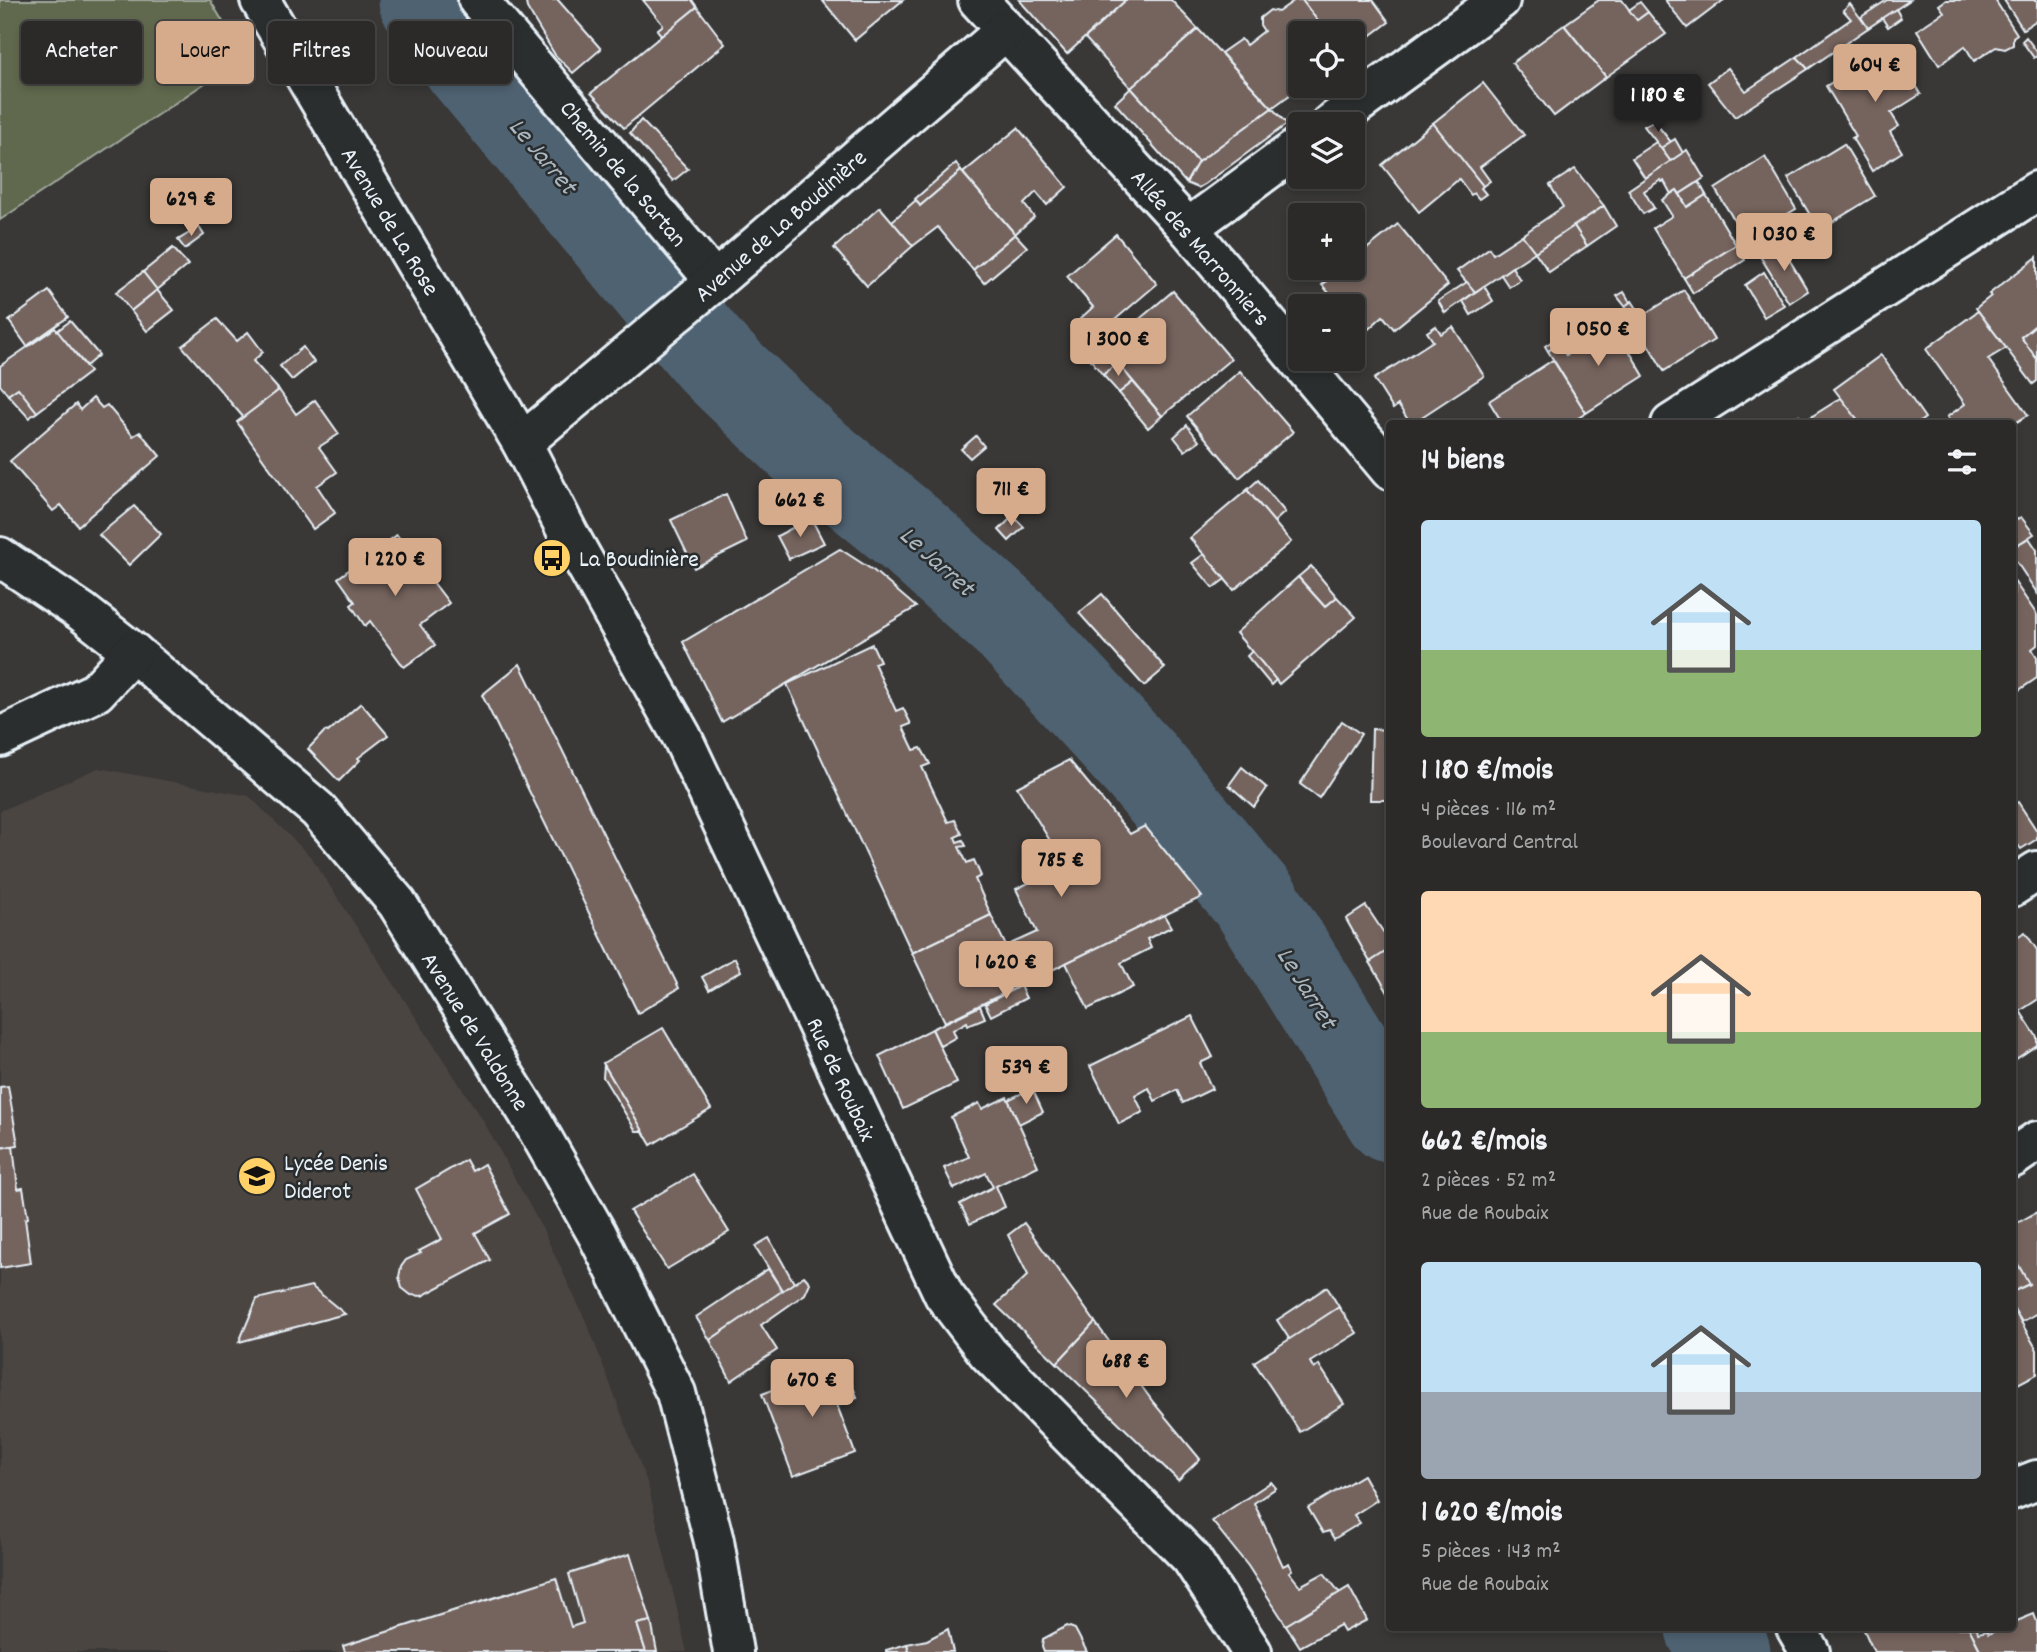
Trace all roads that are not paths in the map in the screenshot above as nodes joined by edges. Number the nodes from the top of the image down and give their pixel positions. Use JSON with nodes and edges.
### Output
{"nodes":[{"id":1,"x":260,"y":0,"type":"edge"},
{"id":2,"x":478,"y":0,"type":"edge"},
{"id":3,"x":978,"y":0,"type":"edge"},
{"id":4,"x":1500,"y":0,"type":"edge"},
{"id":5,"x":1005,"y":31,"type":"junction"},
{"id":6,"x":1346,"y":112,"type":"edge"},
{"id":7,"x":1288,"y":155,"type":"edge"},
{"id":8,"x":2037,"y":191,"type":"edge"},
{"id":9,"x":1188,"y":228,"type":"junction"},
{"id":10,"x":715,"y":281,"type":"junction"},
{"id":11,"x":1677,"y":420,"type":"edge"},
{"id":12,"x":522,"y":443,"type":"junction"},
{"id":13,"x":1386,"y":465,"type":"edge"},
{"id":14,"x":0,"y":557,"type":"edge"},
{"id":15,"x":133,"y":652,"type":"junction"},
{"id":16,"x":0,"y":737,"type":"edge"},
{"id":17,"x":2037,"y":871,"type":"edge"},
{"id":18,"x":2016,"y":884,"type":"edge"},
{"id":19,"x":2037,"y":1141,"type":"edge"},
{"id":20,"x":2016,"y":1155,"type":"edge"},
{"id":21,"x":2037,"y":1480,"type":"edge"},
{"id":22,"x":2016,"y":1488,"type":"edge"},
{"id":23,"x":1798,"y":1631,"type":"edge"},
{"id":24,"x":733,"y":1652,"type":"edge"},
{"id":25,"x":1252,"y":1652,"type":"edge"},
{"id":26,"x":1810,"y":1652,"type":"edge"}],
"edges":[{"from":1,"to":12,"type":"street","name":"Avenue de La Rose"},
{"from":2,"to":10,"type":"street","name":"Chemin de la Sartan"},
{"from":3,"to":5,"type":"street"},
{"from":4,"to":6,"type":"street"},
{"from":5,"to":9,"type":"street","name":"Allée des Marronniers"},
{"from":5,"to":10,"type":"street","name":"Avenue de La Boudinière"},
{"from":7,"to":9,"type":"street"},
{"from":8,"to":11,"type":"street"},
{"from":9,"to":13,"type":"street","name":"Allée des Marronniers"},
{"from":10,"to":12,"type":"street","name":"Avenue de La Boudinière"},
{"from":12,"to":25,"type":"street","name":"Rue de Roubaix"},
{"from":14,"to":15,"type":"street","name":"Avenue de Valdonne"},
{"from":15,"to":16,"type":"street"},
{"from":15,"to":24,"type":"street","name":"Avenue de Valdonne"},
{"from":17,"to":18,"type":"street"},
{"from":19,"to":20,"type":"street"},
{"from":21,"to":22,"type":"street"},
{"from":23,"to":26,"type":"street"}]}
